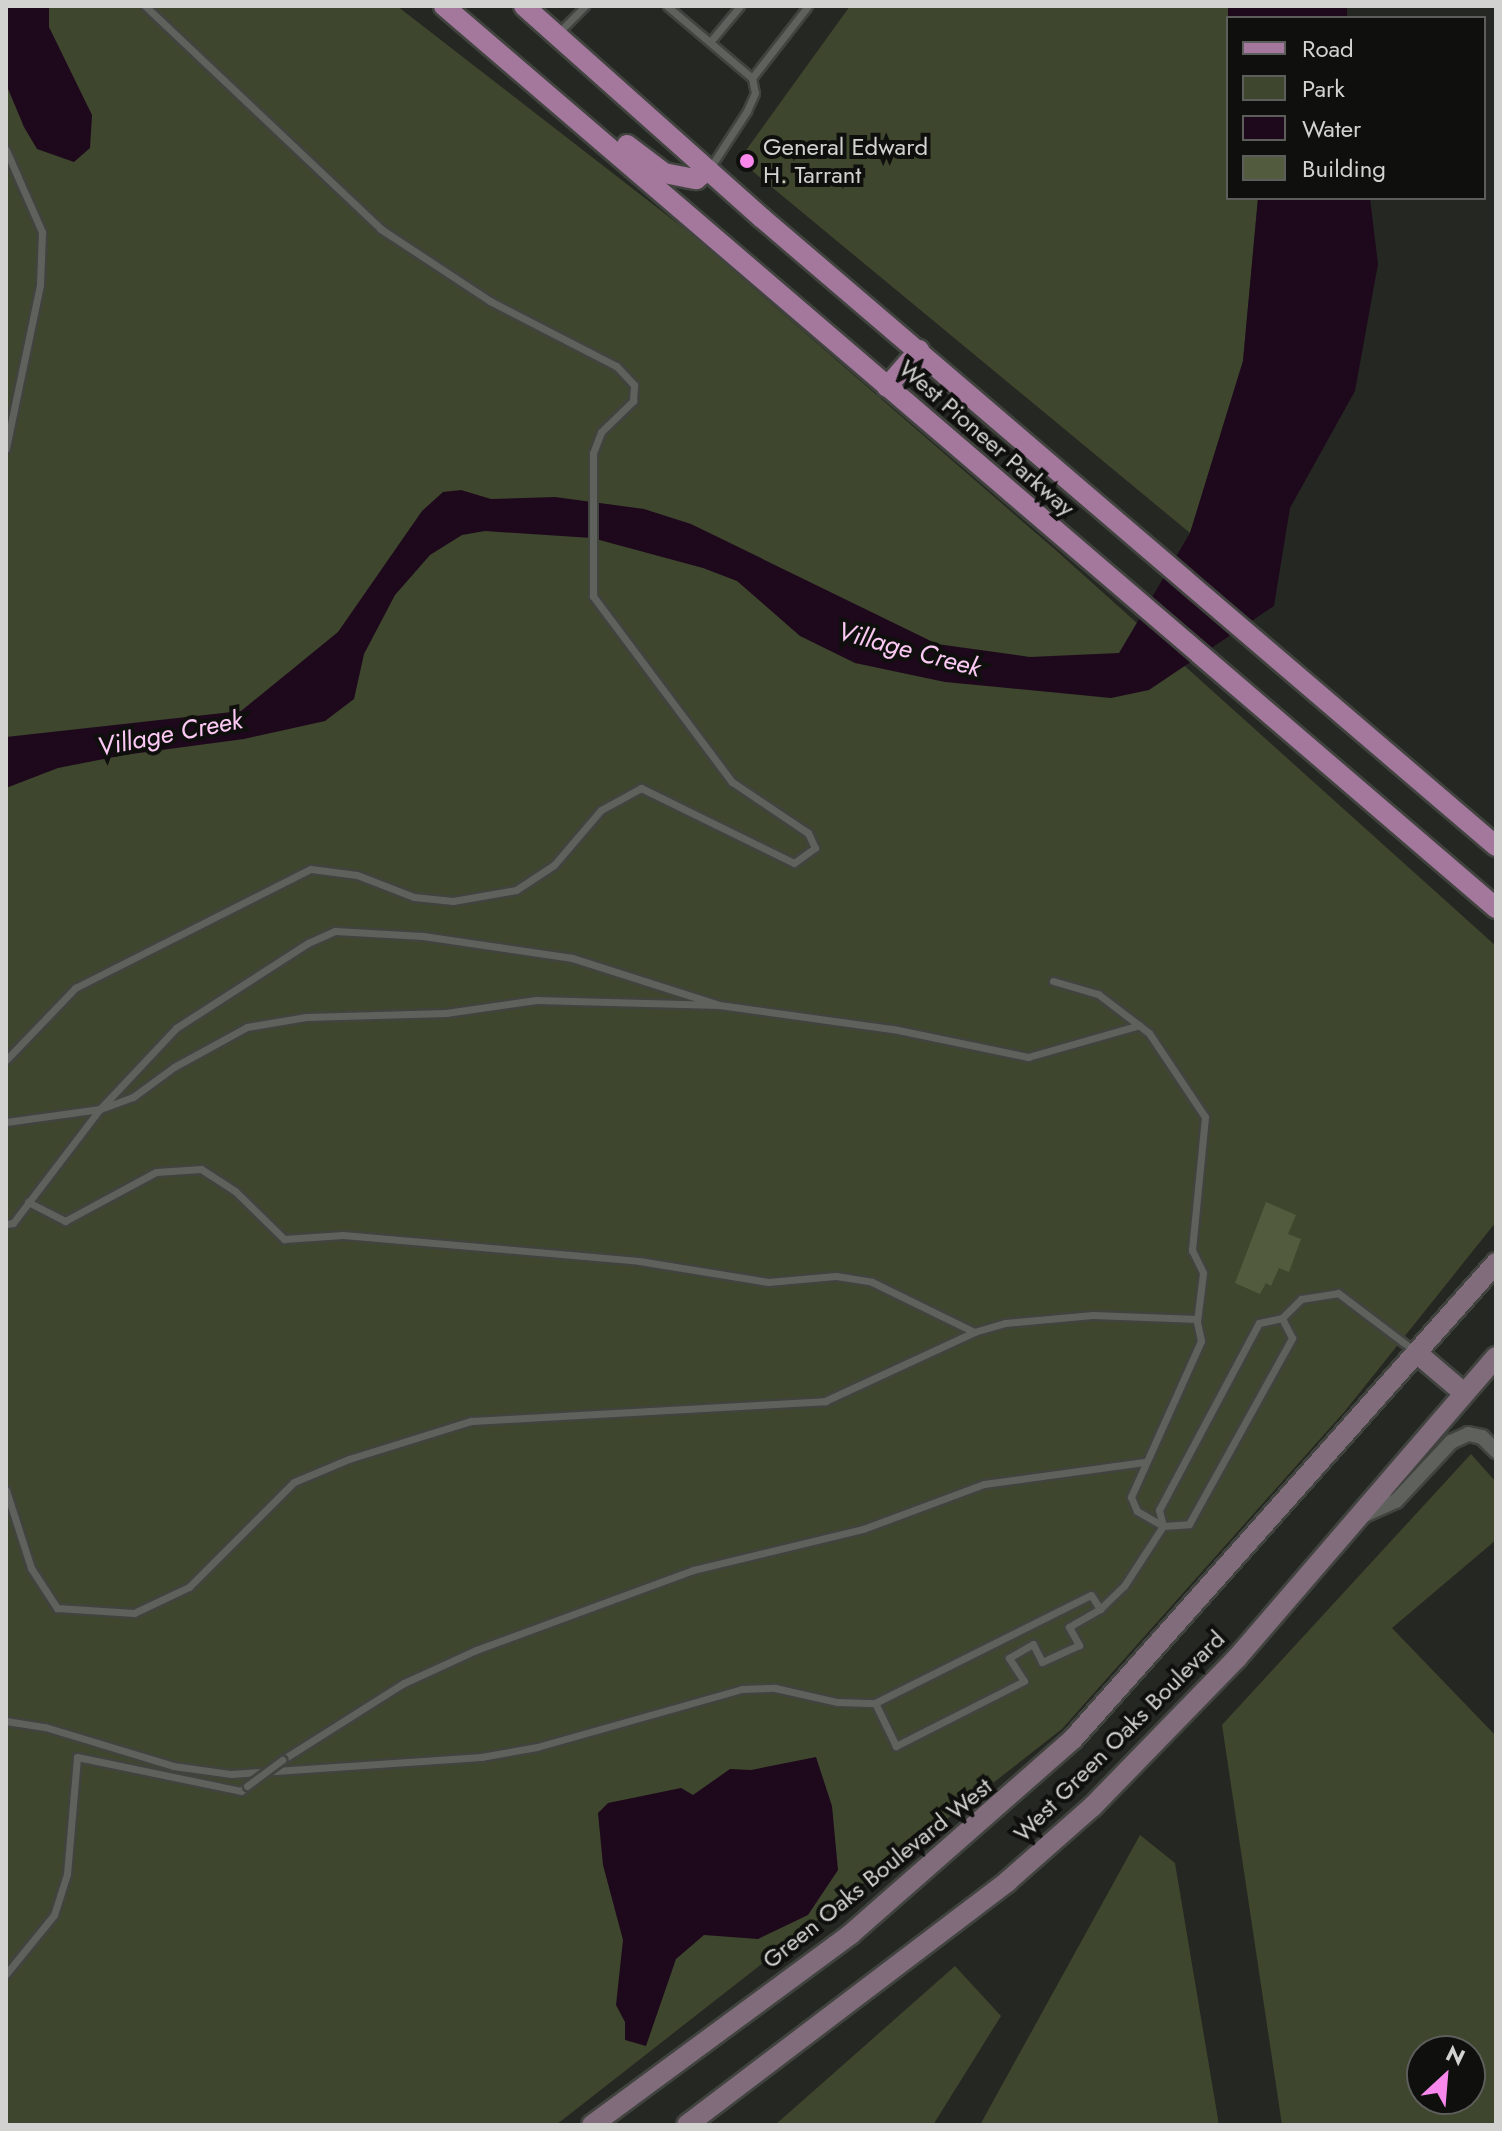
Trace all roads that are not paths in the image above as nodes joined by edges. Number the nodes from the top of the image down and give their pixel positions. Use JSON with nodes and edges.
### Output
{"nodes":[{"id":1,"x":145,"y":6,"type":"edge"},
{"id":2,"x":444,"y":6,"type":"edge"},
{"id":3,"x":524,"y":6,"type":"edge"},
{"id":4,"x":585,"y":6,"type":"edge"},
{"id":5,"x":667,"y":6,"type":"edge"},
{"id":6,"x":740,"y":6,"type":"edge"},
{"id":7,"x":808,"y":6,"type":"edge"},
{"id":8,"x":557,"y":34,"type":"junction"},
{"id":9,"x":710,"y":42,"type":"junction"},
{"id":10,"x":516,"y":67,"type":"junction"},
{"id":11,"x":752,"y":78,"type":"junction"},
{"id":12,"x":6,"y":150,"type":"edge"},
{"id":13,"x":708,"y":170,"type":"junction"},
{"id":14,"x":919,"y":350,"type":"junction"},
{"id":15,"x":887,"y":387,"type":"junction"},
{"id":16,"x":6,"y":448,"type":"edge"},
{"id":17,"x":1496,"y":846,"type":"edge"},
{"id":18,"x":1496,"y":908,"type":"edge"},
{"id":19,"x":1053,"y":981,"type":"dead end"},
{"id":20,"x":719,"y":1005,"type":"junction"},
{"id":21,"x":1140,"y":1025,"type":"junction"},
{"id":22,"x":6,"y":1060,"type":"edge"},
{"id":23,"x":100,"y":1109,"type":"junction"},
{"id":24,"x":6,"y":1122,"type":"edge"},
{"id":25,"x":28,"y":1202,"type":"junction"},
{"id":26,"x":6,"y":1224,"type":"edge"},
{"id":27,"x":1496,"y":1263,"type":"edge"},
{"id":28,"x":1282,"y":1318,"type":"junction"},
{"id":29,"x":1197,"y":1319,"type":"junction"},
{"id":30,"x":974,"y":1332,"type":"junction"},
{"id":31,"x":1418,"y":1354,"type":"junction"},
{"id":32,"x":1496,"y":1357,"type":"edge"},
{"id":33,"x":1464,"y":1393,"type":"junction"},
{"id":34,"x":1496,"y":1451,"type":"edge"},
{"id":35,"x":1145,"y":1462,"type":"junction"},
{"id":36,"x":6,"y":1490,"type":"edge"},
{"id":37,"x":1354,"y":1519,"type":"junction"},
{"id":38,"x":1163,"y":1526,"type":"junction"},
{"id":39,"x":1100,"y":1609,"type":"junction"},
{"id":40,"x":1170,"y":1632,"type":"joint"},
{"id":41,"x":875,"y":1703,"type":"junction"},
{"id":42,"x":6,"y":1721,"type":"edge"},
{"id":43,"x":6,"y":1974,"type":"edge"},
{"id":44,"x":592,"y":2125,"type":"edge"},
{"id":45,"x":687,"y":2125,"type":"edge"}],
"edges":[{"from":1,"to":22,"type":"lane"},
{"from":2,"to":10,"type":"main road","name":"West Pioneer Parkway"},
{"from":3,"to":8,"type":"main road","name":"West Pioneer Parkway"},
{"from":4,"to":8,"type":"lane"},
{"from":5,"to":9,"type":"lane"},
{"from":6,"to":9,"type":"lane"},
{"from":7,"to":11,"type":"lane"},
{"from":8,"to":13,"type":"main road","name":"West Pioneer Parkway"},
{"from":9,"to":11,"type":"lane"},
{"from":10,"to":13,"type":"main road"},
{"from":10,"to":15,"type":"main road","name":"West Pioneer Parkway"},
{"from":11,"to":13,"type":"lane"},
{"from":12,"to":16,"type":"lane"},
{"from":13,"to":14,"type":"main road","name":"West Pioneer Parkway"},
{"from":14,"to":15,"type":"main road"},
{"from":14,"to":17,"type":"main road","name":"West Pioneer Parkway"},
{"from":15,"to":18,"type":"main road","name":"West Pioneer Parkway"},
{"from":19,"to":21,"type":"lane"},
{"from":20,"to":21,"type":"lane"},
{"from":20,"to":23,"type":"lane"},
{"from":20,"to":23,"type":"lane"},
{"from":21,"to":29,"type":"lane"},
{"from":23,"to":24,"type":"lane"},
{"from":23,"to":25,"type":"lane"},
{"from":25,"to":26,"type":"lane"},
{"from":25,"to":30,"type":"lane"},
{"from":27,"to":31,"type":"main road","name":"West Green Oaks Boulevard"},
{"from":28,"to":31,"type":"lane"},
{"from":28,"to":38,"type":"lane"},
{"from":28,"to":38,"type":"lane"},
{"from":29,"to":30,"type":"lane"},
{"from":29,"to":35,"type":"lane"},
{"from":30,"to":36,"type":"lane"},
{"from":31,"to":33,"type":"main road"},
{"from":31,"to":40,"type":"main road","name":"West Green Oaks Boulevard"},
{"from":32,"to":33,"type":"main road","name":"West Green Oaks Boulevard"},
{"from":33,"to":37,"type":"main road","name":"West Green Oaks Boulevard"},
{"from":34,"to":37,"type":"street"},
{"from":35,"to":38,"type":"lane"},
{"from":35,"to":43,"type":"lane","bridge":true},
{"from":37,"to":45,"type":"main road","name":"West Green Oaks Boulevard"},
{"from":38,"to":39,"type":"lane"},
{"from":39,"to":41,"type":"lane"},
{"from":39,"to":41,"type":"lane"},
{"from":40,"to":44,"type":"main road","name":"Green Oaks Boulevard West"},
{"from":41,"to":42,"type":"lane"}]}
